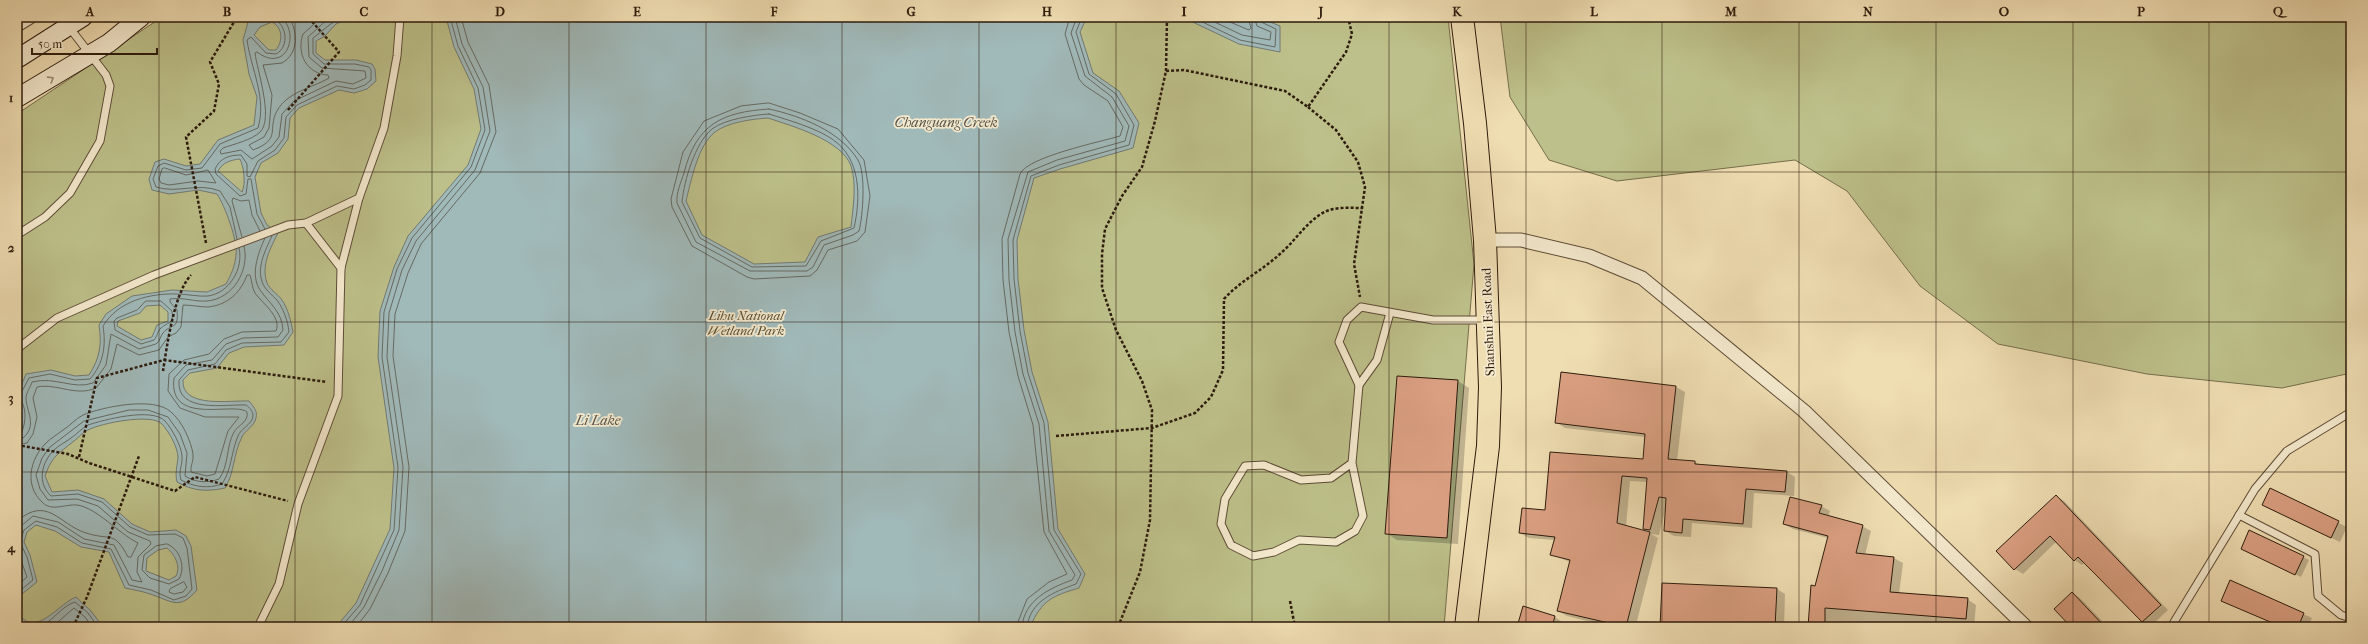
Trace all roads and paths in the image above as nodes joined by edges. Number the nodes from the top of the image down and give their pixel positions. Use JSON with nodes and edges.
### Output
{"nodes":[{"id":1,"x":30,"y":17,"type":"edge"},
{"id":2,"x":141,"y":17,"type":"edge"},
{"id":3,"x":237,"y":17,"type":"edge"},
{"id":4,"x":308,"y":17,"type":"edge"},
{"id":5,"x":400,"y":17,"type":"edge"},
{"id":6,"x":1167,"y":17,"type":"edge"},
{"id":7,"x":1348,"y":17,"type":"edge"},
{"id":8,"x":1462,"y":17,"type":"edge"},
{"id":9,"x":76,"y":22,"type":"edge"},
{"id":10,"x":17,"y":25,"type":"edge"},
{"id":11,"x":89,"y":55,"type":"junction"},
{"id":12,"x":17,"y":58,"type":"edge"},
{"id":13,"x":1166,"y":71,"type":"junction"},
{"id":14,"x":17,"y":98,"type":"edge"},
{"id":15,"x":1308,"y":107,"type":"junction"},
{"id":16,"x":288,"y":110,"type":"dead end"},
{"id":17,"x":359,"y":198,"type":"junction"},
{"id":18,"x":198,"y":203,"type":"dead end"},
{"id":19,"x":1363,"y":208,"type":"junction"},
{"id":20,"x":306,"y":223,"type":"junction"},
{"id":21,"x":17,"y":236,"type":"edge"},
{"id":22,"x":1486,"y":240,"type":"junction"},
{"id":23,"x":341,"y":268,"type":"junction"},
{"id":24,"x":186,"y":279,"type":"dead end"},
{"id":25,"x":1361,"y":307,"type":"junction"},
{"id":26,"x":1390,"y":313,"type":"junction"},
{"id":27,"x":1490,"y":320,"type":"junction"},
{"id":28,"x":17,"y":349,"type":"edge"},
{"id":29,"x":164,"y":360,"type":"junction"},
{"id":30,"x":163,"y":370,"type":"dead end"},
{"id":31,"x":339,"y":384,"type":"junction"},
{"id":32,"x":1359,"y":385,"type":"junction"},
{"id":33,"x":2351,"y":412,"type":"edge"},
{"id":34,"x":1152,"y":428,"type":"junction"},
{"id":35,"x":1056,"y":436,"type":"dead end"},
{"id":36,"x":17,"y":445,"type":"edge"},
{"id":37,"x":139,"y":456,"type":"dead end"},
{"id":38,"x":79,"y":458,"type":"junction"},
{"id":39,"x":1352,"y":463,"type":"junction"},
{"id":40,"x":131,"y":477,"type":"junction"},
{"id":41,"x":298,"y":504,"type":"junction"},
{"id":42,"x":2239,"y":515,"type":"junction"},
{"id":43,"x":1290,"y":601,"type":"dead end"},
{"id":44,"x":2351,"y":618,"type":"edge"},
{"id":45,"x":73,"y":627,"type":"edge"},
{"id":46,"x":258,"y":627,"type":"edge"},
{"id":47,"x":1118,"y":627,"type":"edge"},
{"id":48,"x":1294,"y":627,"type":"edge"},
{"id":49,"x":1466,"y":627,"type":"edge"},
{"id":50,"x":2026,"y":627,"type":"edge"},
{"id":51,"x":2171,"y":627,"type":"edge"}],
"edges":[{"from":1,"to":10,"type":"street"},
{"from":2,"to":11,"type":"main road"},
{"from":3,"to":18,"type":"path"},
{"from":4,"to":16,"type":"path"},
{"from":5,"to":17,"type":"lane"},
{"from":6,"to":13,"type":"path"},
{"from":7,"to":15,"type":"path"},
{"from":8,"to":22,"type":"highway","name":"Shanshui East Road"},
{"from":9,"to":11,"type":"lane"},
{"from":9,"to":12,"type":"main road"},
{"from":14,"to":11,"type":"main road","one_way":true},
{"from":11,"to":21,"type":"lane"},
{"from":13,"to":15,"type":"path"},
{"from":13,"to":34,"type":"path"},
{"from":15,"to":19,"type":"path"},
{"from":17,"to":20,"type":"lane"},
{"from":17,"to":23,"type":"lane"},
{"from":19,"to":25,"type":"path"},
{"from":19,"to":34,"type":"path"},
{"from":20,"to":23,"type":"lane"},
{"from":20,"to":28,"type":"lane"},
{"from":22,"to":27,"type":"highway","name":"Shanshui East Road"},
{"from":22,"to":50,"type":"street"},
{"from":23,"to":31,"type":"lane"},
{"from":24,"to":29,"type":"path"},
{"from":25,"to":26,"type":"lane"},
{"from":25,"to":32,"type":"lane"},
{"from":26,"to":27,"type":"lane"},
{"from":26,"to":32,"type":"lane"},
{"from":27,"to":49,"type":"highway","name":"Shanshui East Road"},
{"from":29,"to":30,"type":"path"},
{"from":29,"to":31,"type":"path"},
{"from":29,"to":38,"type":"path"},
{"from":31,"to":41,"type":"lane"},
{"from":32,"to":39,"type":"lane"},
{"from":33,"to":42,"type":"lane"},
{"from":34,"to":35,"type":"path"},
{"from":34,"to":47,"type":"path"},
{"from":36,"to":38,"type":"path"},
{"from":37,"to":40,"type":"path"},
{"from":38,"to":40,"type":"path"},
{"from":39,"to":39,"type":"lane"},
{"from":40,"to":41,"type":"path"},
{"from":40,"to":45,"type":"path"},
{"from":41,"to":46,"type":"lane"},
{"from":42,"to":44,"type":"lane"},
{"from":42,"to":51,"type":"lane"},
{"from":43,"to":48,"type":"path"}]}
